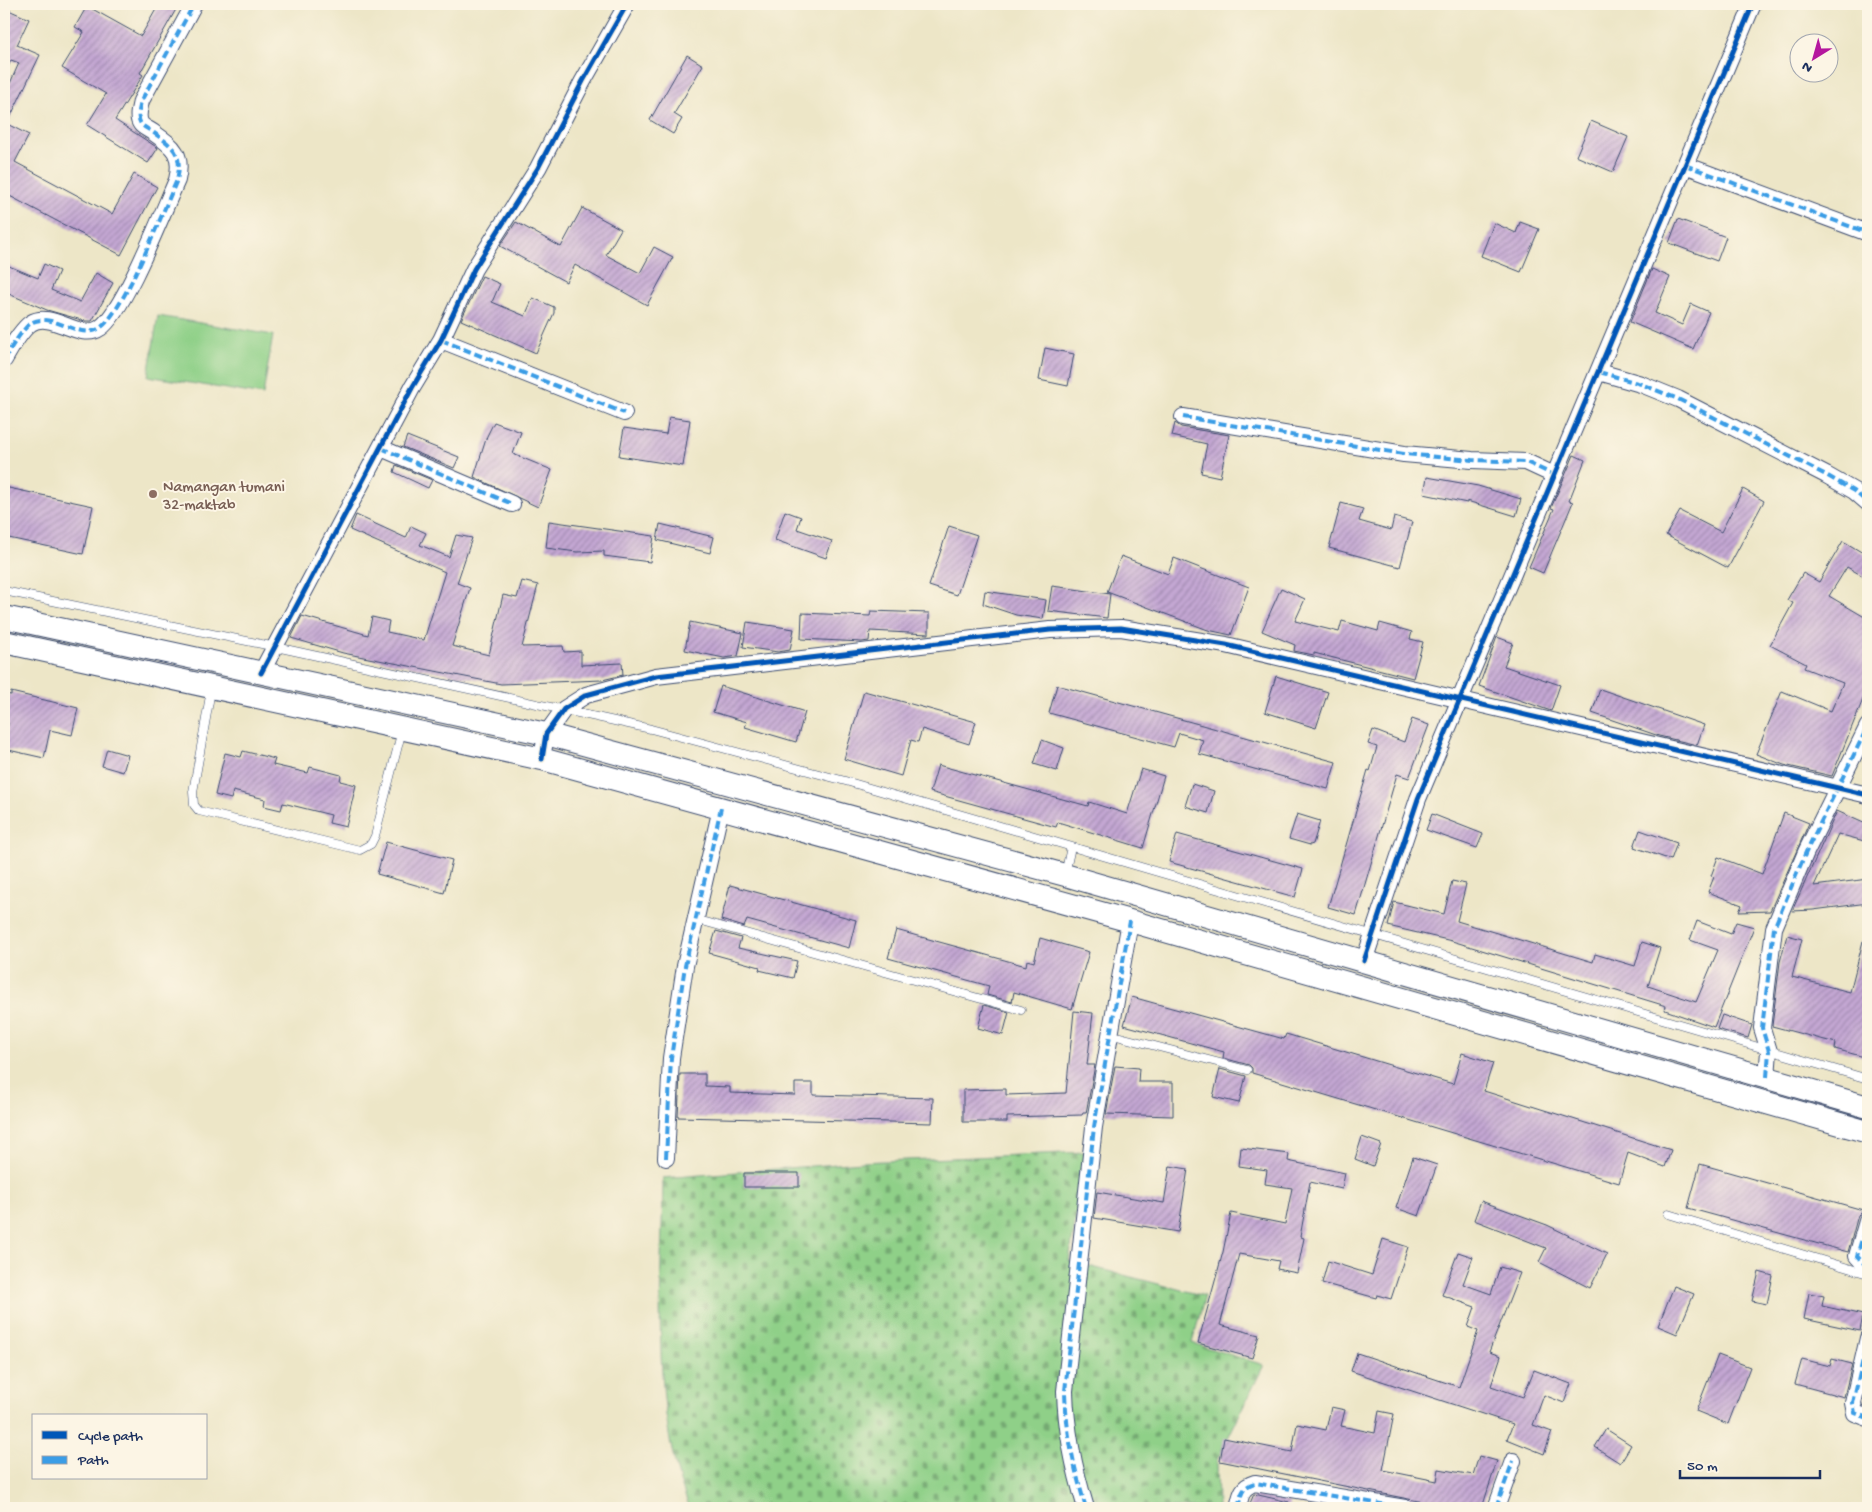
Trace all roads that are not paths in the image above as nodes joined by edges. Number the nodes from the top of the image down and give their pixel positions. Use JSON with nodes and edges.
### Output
{"nodes":[{"id":1,"x":194,"y":4,"type":"edge"},
{"id":2,"x":627,"y":4,"type":"edge"},
{"id":3,"x":1753,"y":4,"type":"edge"},
{"id":4,"x":1685,"y":165,"type":"junction"},
{"id":5,"x":1868,"y":233,"type":"edge"},
{"id":6,"x":441,"y":340,"type":"junction"},
{"id":7,"x":4,"y":360,"type":"edge"},
{"id":8,"x":1599,"y":372,"type":"junction"},
{"id":9,"x":624,"y":413,"type":"dead end"},
{"id":10,"x":1183,"y":417,"type":"dead end"},
{"id":11,"x":381,"y":448,"type":"junction"},
{"id":12,"x":1554,"y":475,"type":"junction"},
{"id":13,"x":1868,"y":503,"type":"edge"},
{"id":14,"x":512,"y":504,"type":"dead end"},
{"id":15,"x":4,"y":591,"type":"edge"},
{"id":16,"x":4,"y":617,"type":"edge"},
{"id":17,"x":4,"y":642,"type":"edge"},
{"id":18,"x":276,"y":647,"type":"junction"},
{"id":19,"x":261,"y":672,"type":"junction"},
{"id":20,"x":211,"y":686,"type":"junction"},
{"id":21,"x":1460,"y":698,"type":"junction"},
{"id":22,"x":564,"y":709,"type":"junction"},
{"id":23,"x":1868,"y":726,"type":"edge"},
{"id":24,"x":402,"y":728,"type":"junction"},
{"id":25,"x":546,"y":734,"type":"junction"},
{"id":26,"x":542,"y":759,"type":"junction"},
{"id":27,"x":1837,"y":787,"type":"junction"},
{"id":28,"x":1868,"y":795,"type":"edge"},
{"id":29,"x":721,"y":808,"type":"junction"},
{"id":30,"x":1072,"y":847,"type":"junction"},
{"id":31,"x":1065,"y":876,"type":"junction"},
{"id":32,"x":696,"y":919,"type":"junction"},
{"id":33,"x":1130,"y":921,"type":"junction"},
{"id":34,"x":1372,"y":935,"type":"junction"},
{"id":35,"x":1364,"y":961,"type":"junction"},
{"id":36,"x":1021,"y":1010,"type":"dead end"},
{"id":37,"x":1109,"y":1034,"type":"junction"},
{"id":38,"x":1769,"y":1051,"type":"junction"},
{"id":39,"x":1247,"y":1070,"type":"dead end"},
{"id":40,"x":1767,"y":1077,"type":"junction"},
{"id":41,"x":1868,"y":1079,"type":"edge"},
{"id":42,"x":1868,"y":1106,"type":"edge"},
{"id":43,"x":1868,"y":1132,"type":"edge"},
{"id":44,"x":666,"y":1158,"type":"dead end"},
{"id":45,"x":1668,"y":1214,"type":"dead end"},
{"id":46,"x":1868,"y":1218,"type":"edge"},
{"id":47,"x":1868,"y":1268,"type":"edge"},
{"id":48,"x":1868,"y":1274,"type":"edge"},
{"id":49,"x":1868,"y":1338,"type":"edge"},
{"id":50,"x":1868,"y":1418,"type":"edge"},
{"id":51,"x":1513,"y":1461,"type":"dead end"},
{"id":52,"x":1086,"y":1508,"type":"edge"},
{"id":53,"x":1238,"y":1508,"type":"edge"},
{"id":54,"x":1405,"y":1508,"type":"edge"},
{"id":55,"x":1496,"y":1508,"type":"edge"}],
"edges":[{"from":1,"to":7,"type":"street"},
{"from":2,"to":6,"type":"street"},
{"from":3,"to":4,"type":"street"},
{"from":4,"to":5,"type":"street"},
{"from":4,"to":8,"type":"street"},
{"from":6,"to":9,"type":"street"},
{"from":6,"to":11,"type":"street"},
{"from":8,"to":12,"type":"street"},
{"from":8,"to":13,"type":"street"},
{"from":10,"to":12,"type":"street"},
{"from":11,"to":14,"type":"street"},
{"from":11,"to":18,"type":"street"},
{"from":12,"to":21,"type":"street"},
{"from":15,"to":18,"type":"lane"},
{"from":16,"to":19,"type":"main road"},
{"from":17,"to":20,"type":"main road"},
{"from":18,"to":19,"type":"street"},
{"from":18,"to":22,"type":"lane"},
{"from":19,"to":25,"type":"main road"},
{"from":20,"to":24,"type":"main road"},
{"from":20,"to":24,"type":"lane"},
{"from":21,"to":22,"type":"street"},
{"from":21,"to":27,"type":"street"},
{"from":21,"to":34,"type":"street"},
{"from":22,"to":25,"type":"street"},
{"from":22,"to":30,"type":"lane"},
{"from":23,"to":27,"type":"street"},
{"from":24,"to":26,"type":"main road"},
{"from":25,"to":26,"type":"street"},
{"from":25,"to":31,"type":"main road"},
{"from":26,"to":29,"type":"main road"},
{"from":27,"to":28,"type":"street"},
{"from":27,"to":38,"type":"street"},
{"from":29,"to":32,"type":"street"},
{"from":29,"to":33,"type":"main road"},
{"from":30,"to":31,"type":"lane"},
{"from":30,"to":34,"type":"lane"},
{"from":31,"to":35,"type":"main road"},
{"from":32,"to":36,"type":"lane"},
{"from":32,"to":44,"type":"street"},
{"from":33,"to":37,"type":"street"},
{"from":33,"to":43,"type":"main road"},
{"from":34,"to":35,"type":"street"},
{"from":34,"to":38,"type":"lane"},
{"from":35,"to":40,"type":"main road"},
{"from":37,"to":39,"type":"lane"},
{"from":37,"to":52,"type":"street"},
{"from":38,"to":40,"type":"street"},
{"from":38,"to":41,"type":"lane"},
{"from":40,"to":42,"type":"main road"},
{"from":45,"to":48,"type":"lane"},
{"from":46,"to":47,"type":"street"},
{"from":49,"to":50,"type":"street"},
{"from":51,"to":55,"type":"street"},
{"from":53,"to":54,"type":"street"}]}
